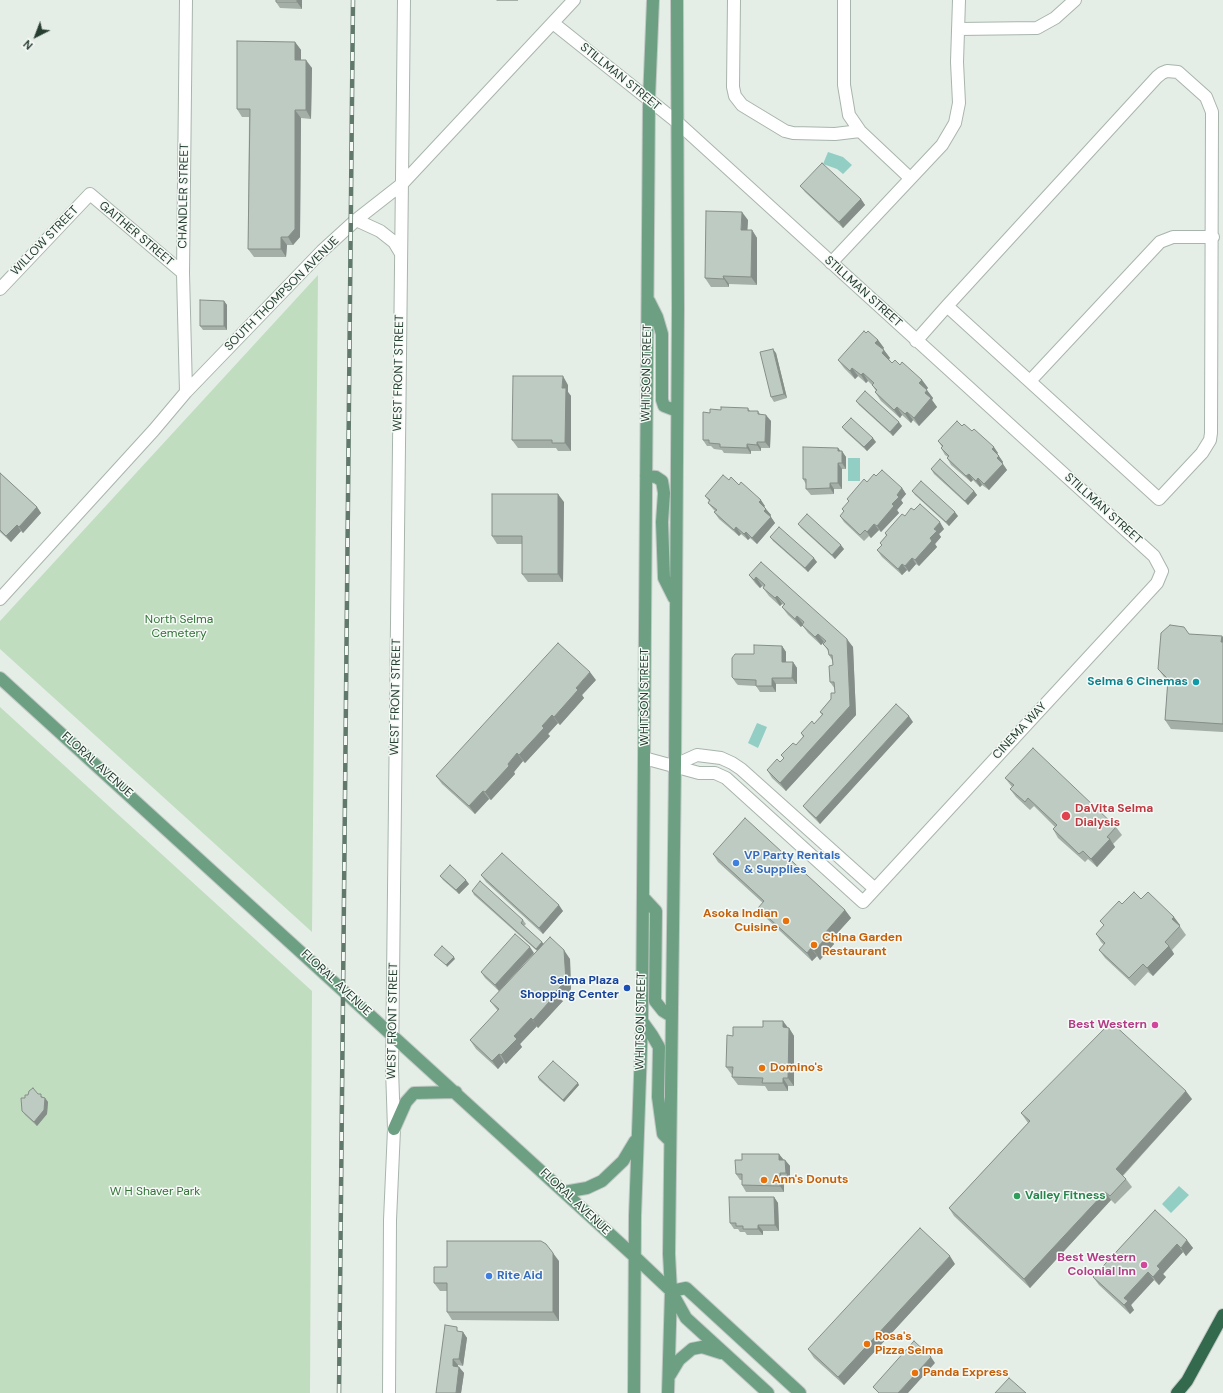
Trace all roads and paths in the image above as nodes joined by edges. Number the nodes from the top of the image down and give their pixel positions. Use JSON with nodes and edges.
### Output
{"nodes":[{"id":1,"x":186,"y":0,"type":"edge"},
{"id":2,"x":404,"y":0,"type":"edge"},
{"id":3,"x":574,"y":0,"type":"edge"},
{"id":4,"x":653,"y":0,"type":"edge"},
{"id":5,"x":677,"y":0,"type":"edge"},
{"id":6,"x":734,"y":0,"type":"edge"},
{"id":7,"x":844,"y":0,"type":"edge"},
{"id":8,"x":959,"y":0,"type":"edge"},
{"id":9,"x":1075,"y":0,"type":"edge"},
{"id":10,"x":553,"y":23,"type":"junction"},
{"id":11,"x":958,"y":29,"type":"junction"},
{"id":12,"x":649,"y":100,"type":"junction"},
{"id":13,"x":677,"y":122,"type":"junction"},
{"id":14,"x":860,"y":131,"type":"junction"},
{"id":15,"x":910,"y":178,"type":"junction"},
{"id":16,"x":402,"y":184,"type":"junction"},
{"id":17,"x":90,"y":194,"type":"joint"},
{"id":18,"x":356,"y":220,"type":"junction"},
{"id":19,"x":1213,"y":237,"type":"junction"},
{"id":20,"x":400,"y":252,"type":"junction"},
{"id":21,"x":831,"y":263,"type":"junction"},
{"id":22,"x":183,"y":273,"type":"junction"},
{"id":23,"x":0,"y":289,"type":"edge"},
{"id":24,"x":648,"y":298,"type":"junction"},
{"id":25,"x":947,"y":306,"type":"junction"},
{"id":26,"x":916,"y":340,"type":"junction"},
{"id":27,"x":1030,"y":381,"type":"junction"},
{"id":28,"x":186,"y":392,"type":"junction"},
{"id":29,"x":677,"y":411,"type":"junction"},
{"id":30,"x":646,"y":476,"type":"junction"},
{"id":31,"x":1162,"y":571,"type":"joint"},
{"id":32,"x":0,"y":599,"type":"edge"},
{"id":33,"x":675,"y":601,"type":"junction"},
{"id":34,"x":0,"y":678,"type":"edge"},
{"id":35,"x":644,"y":758,"type":"junction"},
{"id":36,"x":675,"y":765,"type":"junction"},
{"id":37,"x":875,"y":888,"type":"junction"},
{"id":38,"x":643,"y":897,"type":"junction"},
{"id":39,"x":672,"y":1016,"type":"junction"},
{"id":40,"x":642,"y":1021,"type":"junction"},
{"id":41,"x":392,"y":1035,"type":"junction"},
{"id":42,"x":456,"y":1092,"type":"junction"},
{"id":43,"x":394,"y":1129,"type":"junction"},
{"id":44,"x":636,"y":1138,"type":"junction"},
{"id":45,"x":670,"y":1141,"type":"junction"},
{"id":46,"x":564,"y":1192,"type":"junction"},
{"id":47,"x":634,"y":1256,"type":"junction"},
{"id":48,"x":671,"y":1291,"type":"junction"},
{"id":49,"x":1223,"y":1315,"type":"edge"},
{"id":50,"x":727,"y":1356,"type":"junction"},
{"id":51,"x":668,"y":1378,"type":"junction"},
{"id":52,"x":389,"y":1393,"type":"edge"},
{"id":53,"x":634,"y":1393,"type":"edge"},
{"id":54,"x":668,"y":1393,"type":"edge"},
{"id":55,"x":768,"y":1393,"type":"edge"},
{"id":56,"x":800,"y":1393,"type":"edge"},
{"id":57,"x":1177,"y":1393,"type":"edge"}],
"edges":[{"from":1,"to":22,"type":"street","name":"CHANDLER STREET"},
{"from":2,"to":16,"type":"street","name":"WEST FRONT STREET"},
{"from":3,"to":10,"type":"street","name":"SOUTH THOMPSON AVENUE"},
{"from":4,"to":12,"type":"main road","name":"WHITSON STREET"},
{"from":5,"to":13,"type":"main road"},
{"from":6,"to":14,"type":"street"},
{"from":7,"to":14,"type":"street"},
{"from":8,"to":11,"type":"street"},
{"from":9,"to":11,"type":"street"},
{"from":10,"to":12,"type":"street","name":"STILLMAN STREET"},
{"from":10,"to":16,"type":"street","name":"SOUTH THOMPSON AVENUE"},
{"from":11,"to":15,"type":"street"},
{"from":12,"to":13,"type":"street","name":"STILLMAN STREET"},
{"from":12,"to":24,"type":"main road","name":"WHITSON STREET"},
{"from":13,"to":21,"type":"street","name":"STILLMAN STREET"},
{"from":13,"to":29,"type":"main road"},
{"from":14,"to":15,"type":"street"},
{"from":15,"to":21,"type":"street"},
{"from":16,"to":18,"type":"street","name":"SOUTH THOMPSON AVENUE"},
{"from":16,"to":20,"type":"street","name":"WEST FRONT STREET"},
{"from":17,"to":22,"type":"street","name":"GAITHER STREET"},
{"from":17,"to":23,"type":"street","name":"WILLOW STREET"},
{"from":18,"to":20,"type":"street"},
{"from":18,"to":28,"type":"street","name":"SOUTH THOMPSON AVENUE"},
{"from":19,"to":25,"type":"street"},
{"from":19,"to":27,"type":"street"},
{"from":19,"to":27,"type":"street"},
{"from":20,"to":41,"type":"street","name":"WEST FRONT STREET"},
{"from":21,"to":26,"type":"street","name":"STILLMAN STREET"},
{"from":22,"to":28,"type":"street","name":"CHANDLER STREET"},
{"from":24,"to":29,"type":"main road"},
{"from":24,"to":30,"type":"main road","name":"WHITSON STREET"},
{"from":25,"to":26,"type":"street"},
{"from":25,"to":27,"type":"street"},
{"from":26,"to":31,"type":"street","name":"STILLMAN STREET"},
{"from":28,"to":32,"type":"street","name":"SOUTH THOMPSON AVENUE"},
{"from":29,"to":33,"type":"main road"},
{"from":30,"to":33,"type":"main road"},
{"from":30,"to":35,"type":"main road","name":"WHITSON STREET"},
{"from":31,"to":37,"type":"street","name":"CINEMA WAY"},
{"from":33,"to":36,"type":"main road"},
{"from":34,"to":41,"type":"main road","name":"FLORAL AVENUE"},
{"from":35,"to":36,"type":"street","name":"CINEMA WAY"},
{"from":35,"to":38,"type":"main road","name":"WHITSON STREET"},
{"from":36,"to":37,"type":"street"},
{"from":36,"to":37,"type":"street","name":"CINEMA WAY"},
{"from":36,"to":39,"type":"main road"},
{"from":38,"to":39,"type":"main road"},
{"from":38,"to":40,"type":"main road","name":"WHITSON STREET"},
{"from":39,"to":45,"type":"main road"},
{"from":40,"to":44,"type":"main road","name":"WHITSON STREET"},
{"from":40,"to":45,"type":"main road"},
{"from":41,"to":42,"type":"main road","name":"FLORAL AVENUE"},
{"from":41,"to":43,"type":"street","name":"WEST FRONT STREET"},
{"from":42,"to":43,"type":"main road"},
{"from":42,"to":46,"type":"main road","name":"FLORAL AVENUE"},
{"from":43,"to":52,"type":"street","name":"WEST FRONT STREET"},
{"from":44,"to":46,"type":"main road"},
{"from":44,"to":47,"type":"main road","name":"WHITSON STREET"},
{"from":45,"to":48,"type":"main road"},
{"from":46,"to":47,"type":"main road","name":"FLORAL AVENUE"},
{"from":47,"to":48,"type":"main road","name":"FLORAL AVENUE"},
{"from":47,"to":53,"type":"main road","name":"WHITSON STREET"},
{"from":48,"to":50,"type":"main road","name":"FLORAL AVENUE"},
{"from":48,"to":51,"type":"main road"},
{"from":48,"to":56,"type":"main road"},
{"from":49,"to":57,"type":"highway"},
{"from":50,"to":51,"type":"main road"},
{"from":50,"to":55,"type":"main road","name":"FLORAL AVENUE"},
{"from":51,"to":54,"type":"main road"}]}
